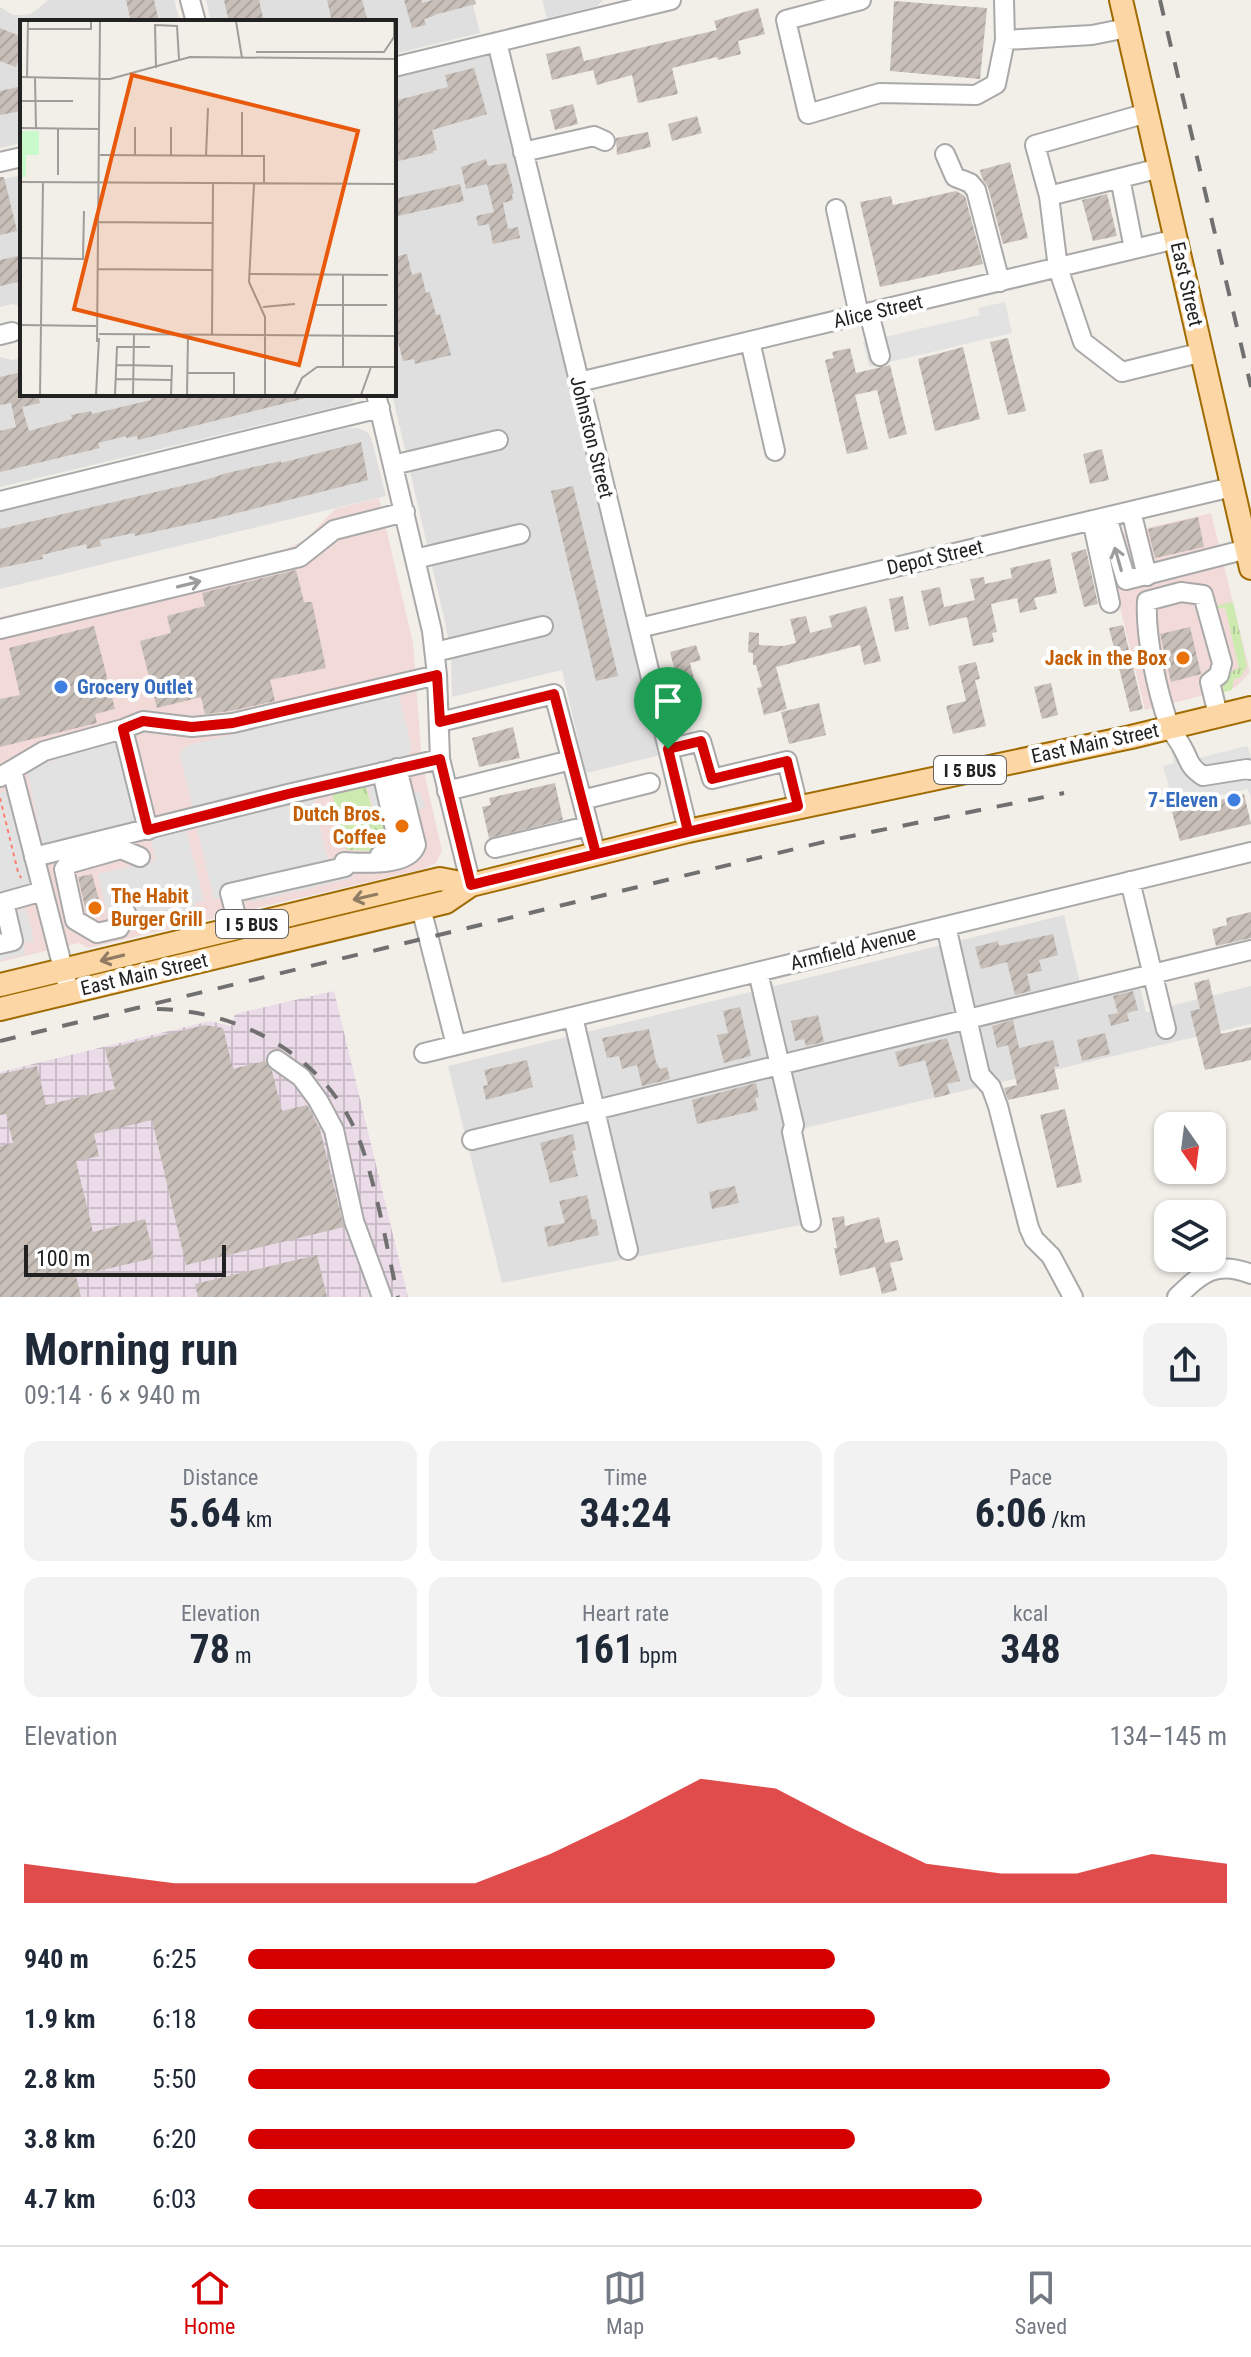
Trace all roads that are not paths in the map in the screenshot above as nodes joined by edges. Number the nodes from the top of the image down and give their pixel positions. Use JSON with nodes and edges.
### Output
{"nodes":[{"id":1,"x":190,"y":0,"type":"edge"},
{"id":2,"x":671,"y":0,"type":"edge"},
{"id":3,"x":861,"y":0,"type":"edge"},
{"id":4,"x":1004,"y":0,"type":"edge"},
{"id":5,"x":1121,"y":0,"type":"edge"},
{"id":6,"x":622,"y":6,"type":"edge"},
{"id":7,"x":195,"y":20,"type":"edge"},
{"id":8,"x":1127,"y":28,"type":"junction"},
{"id":9,"x":1005,"y":40,"type":"junction"},
{"id":10,"x":497,"y":42,"type":"junction"},
{"id":11,"x":396,"y":67,"type":"edge"},
{"id":12,"x":1147,"y":113,"type":"junction"},
{"id":13,"x":605,"y":141,"type":"dead end"},
{"id":14,"x":523,"y":152,"type":"junction"},
{"id":15,"x":945,"y":154,"type":"dead end"},
{"id":16,"x":20,"y":157,"type":"edge"},
{"id":17,"x":0,"y":162,"type":"edge"},
{"id":18,"x":1160,"y":168,"type":"junction"},
{"id":19,"x":1120,"y":178,"type":"junction"},
{"id":20,"x":1049,"y":196,"type":"junction"},
{"id":21,"x":836,"y":209,"type":"dead end"},
{"id":22,"x":1176,"y":239,"type":"junction"},
{"id":23,"x":1134,"y":249,"type":"junction"},
{"id":24,"x":1058,"y":268,"type":"junction"},
{"id":25,"x":1000,"y":282,"type":"junction"},
{"id":26,"x":864,"y":314,"type":"junction"},
{"id":27,"x":750,"y":341,"type":"junction"},
{"id":28,"x":1203,"y":352,"type":"junction"},
{"id":29,"x":880,"y":356,"type":"dead end"},
{"id":30,"x":579,"y":382,"type":"junction"},
{"id":31,"x":378,"y":401,"type":"edge"},
{"id":32,"x":498,"y":440,"type":"dead end"},
{"id":33,"x":775,"y":451,"type":"dead end"},
{"id":34,"x":393,"y":465,"type":"junction"},
{"id":35,"x":1232,"y":487,"type":"junction"},
{"id":36,"x":0,"y":501,"type":"edge"},
{"id":37,"x":1131,"y":511,"type":"junction"},
{"id":38,"x":405,"y":512,"type":"junction"},
{"id":39,"x":1099,"y":518,"type":"junction"},
{"id":40,"x":520,"y":534,"type":"dead end"},
{"id":41,"x":415,"y":559,"type":"junction"},
{"id":42,"x":1249,"y":559,"type":"edge"},
{"id":43,"x":1147,"y":576,"type":"junction"},
{"id":44,"x":1110,"y":603,"type":"dead end"},
{"id":45,"x":543,"y":626,"type":"dead end"},
{"id":46,"x":639,"y":628,"type":"junction"},
{"id":47,"x":0,"y":629,"type":"edge"},
{"id":48,"x":435,"y":652,"type":"junction"},
{"id":49,"x":437,"y":675,"type":"junction"},
{"id":50,"x":1251,"y":708,"type":"edge"},
{"id":51,"x":1218,"y":715,"type":"junction"},
{"id":52,"x":440,"y":722,"type":"junction"},
{"id":53,"x":1170,"y":727,"type":"junction"},
{"id":54,"x":123,"y":729,"type":"junction"},
{"id":55,"x":668,"y":749,"type":"junction"},
{"id":56,"x":440,"y":759,"type":"junction"},
{"id":57,"x":571,"y":760,"type":"junction"},
{"id":58,"x":389,"y":770,"type":"junction"},
{"id":59,"x":1251,"y":770,"type":"edge"},
{"id":60,"x":6,"y":774,"type":"edge"},
{"id":61,"x":650,"y":783,"type":"dead end"},
{"id":62,"x":447,"y":791,"type":"junction"},
{"id":63,"x":582,"y":800,"type":"junction"},
{"id":64,"x":798,"y":806,"type":"junction"},
{"id":65,"x":588,"y":826,"type":"junction"},
{"id":66,"x":148,"y":830,"type":"junction"},
{"id":67,"x":688,"y":831,"type":"junction"},
{"id":68,"x":495,"y":848,"type":"dead end"},
{"id":69,"x":1251,"y":852,"type":"edge"},
{"id":70,"x":596,"y":854,"type":"junction"},
{"id":71,"x":34,"y":857,"type":"junction"},
{"id":72,"x":114,"y":863,"type":"dead end"},
{"id":73,"x":1130,"y":881,"type":"junction"},
{"id":74,"x":471,"y":885,"type":"junction"},
{"id":75,"x":34,"y":894,"type":"junction"},
{"id":76,"x":421,"y":908,"type":"junction"},
{"id":77,"x":126,"y":913,"type":"dead end"},
{"id":78,"x":946,"y":926,"type":"junction"},
{"id":79,"x":239,"y":927,"type":"junction"},
{"id":80,"x":0,"y":944,"type":"edge"},
{"id":81,"x":1251,"y":950,"type":"edge"},
{"id":82,"x":63,"y":970,"type":"junction"},
{"id":83,"x":758,"y":972,"type":"junction"},
{"id":84,"x":1153,"y":974,"type":"junction"},
{"id":85,"x":0,"y":985,"type":"edge"},
{"id":86,"x":68,"y":992,"type":"junction"},
{"id":87,"x":0,"y":1009,"type":"edge"},
{"id":88,"x":573,"y":1017,"type":"junction"},
{"id":89,"x":967,"y":1019,"type":"junction"},
{"id":90,"x":1166,"y":1029,"type":"dead end"},
{"id":91,"x":456,"y":1045,"type":"junction"},
{"id":92,"x":424,"y":1053,"type":"dead end"},
{"id":93,"x":277,"y":1060,"type":"dead end"},
{"id":94,"x":780,"y":1065,"type":"junction"},
{"id":95,"x":595,"y":1110,"type":"junction"},
{"id":96,"x":472,"y":1140,"type":"dead end"},
{"id":97,"x":811,"y":1222,"type":"dead end"},
{"id":98,"x":628,"y":1250,"type":"dead end"},
{"id":99,"x":1251,"y":1274,"type":"edge"},
{"id":100,"x":382,"y":1297,"type":"edge"},
{"id":101,"x":1073,"y":1297,"type":"edge"},
{"id":102,"x":1177,"y":1297,"type":"edge"}],
"edges":[{"from":1,"to":7,"type":"street"},
{"from":2,"to":6,"type":"street"},
{"from":3,"to":9,"type":"street"},
{"from":4,"to":9,"type":"street"},
{"from":5,"to":8,"type":"main road","name":"East Street"},
{"from":6,"to":10,"type":"street"},
{"from":8,"to":9,"type":"street"},
{"from":8,"to":12,"type":"main road","name":"East Street"},
{"from":10,"to":11,"type":"street"},
{"from":10,"to":14,"type":"street","name":"Johnston Street"},
{"from":12,"to":18,"type":"main road","name":"East Street"},
{"from":12,"to":20,"type":"street"},
{"from":13,"to":14,"type":"street"},
{"from":14,"to":30,"type":"street","name":"Johnston Street"},
{"from":15,"to":25,"type":"street"},
{"from":16,"to":17,"type":"street"},
{"from":18,"to":19,"type":"street"},
{"from":18,"to":22,"type":"main road","name":"East Street"},
{"from":19,"to":20,"type":"street"},
{"from":19,"to":23,"type":"street"},
{"from":20,"to":24,"type":"street"},
{"from":21,"to":26,"type":"street"},
{"from":22,"to":23,"type":"street","name":"Alice Street"},
{"from":22,"to":28,"type":"main road","name":"East Street"},
{"from":23,"to":24,"type":"street","name":"Alice Street"},
{"from":24,"to":25,"type":"street","name":"Alice Street"},
{"from":24,"to":28,"type":"street"},
{"from":25,"to":26,"type":"street","name":"Alice Street"},
{"from":26,"to":27,"type":"street","name":"Alice Street"},
{"from":26,"to":29,"type":"street"},
{"from":27,"to":30,"type":"street","name":"Alice Street"},
{"from":27,"to":33,"type":"street"},
{"from":28,"to":35,"type":"main road","name":"East Street"},
{"from":30,"to":46,"type":"street","name":"Johnston Street"},
{"from":31,"to":34,"type":"street"},
{"from":31,"to":36,"type":"street"},
{"from":32,"to":34,"type":"street"},
{"from":34,"to":38,"type":"street"},
{"from":35,"to":37,"type":"street","name":"Depot Street"},
{"from":35,"to":42,"type":"main road","name":"East Street"},
{"from":37,"to":39,"type":"street","name":"Depot Street"},
{"from":37,"to":43,"type":"street"},
{"from":38,"to":41,"type":"street"},
{"from":47,"to":38,"type":"street","one_way":true},
{"from":43,"to":39,"type":"street","one_way":true},
{"from":39,"to":44,"type":"street"},
{"from":39,"to":46,"type":"street","name":"Depot Street"},
{"from":40,"to":41,"type":"street"},
{"from":41,"to":48,"type":"street"},
{"from":42,"to":43,"type":"street"},
{"from":45,"to":48,"type":"street"},
{"from":46,"to":55,"type":"street","name":"Johnston Street"},
{"from":48,"to":49,"type":"street"},
{"from":49,"to":52,"type":"street"},
{"from":49,"to":54,"type":"street"},
{"from":50,"to":51,"type":"main road","name":"East Main Street","number":"I 5 BUS"},
{"from":51,"to":53,"type":"main road","name":"East Main Street","number":"I 5 BUS"},
{"from":51,"to":53,"type":"street"},
{"from":52,"to":56,"type":"street"},
{"from":52,"to":57,"type":"street"},
{"from":53,"to":59,"type":"street"},
{"from":53,"to":64,"type":"main road","name":"East Main Street","number":"I 5 BUS"},
{"from":54,"to":60,"type":"street"},
{"from":54,"to":66,"type":"street"},
{"from":55,"to":64,"type":"street"},
{"from":55,"to":67,"type":"street","name":"Johnston Street"},
{"from":56,"to":58,"type":"street"},
{"from":56,"to":62,"type":"street"},
{"from":57,"to":62,"type":"street"},
{"from":57,"to":63,"type":"street"},
{"from":58,"to":66,"type":"street"},
{"from":58,"to":79,"type":"street"},
{"from":60,"to":71,"type":"street"},
{"from":61,"to":63,"type":"street"},
{"from":62,"to":74,"type":"street"},
{"from":63,"to":65,"type":"street"},
{"from":64,"to":67,"type":"main road","name":"East Main Street","number":"I 5 BUS"},
{"from":65,"to":68,"type":"street"},
{"from":65,"to":70,"type":"street"},
{"from":66,"to":71,"type":"street"},
{"from":67,"to":70,"type":"main road","name":"East Main Street","number":"I 5 BUS"},
{"from":69,"to":73,"type":"street","name":"Armfield Avenue"},
{"from":70,"to":74,"type":"main road","name":"East Main Street","number":"I 5 BUS"},
{"from":71,"to":75,"type":"street"},
{"from":72,"to":77,"type":"street"},
{"from":73,"to":78,"type":"street","name":"Armfield Avenue"},
{"from":73,"to":84,"type":"street"},
{"from":74,"to":76,"type":"main road","name":"East Main Street","number":"I 5 BUS"},
{"from":74,"to":79,"type":"main road","name":"East Main Street","number":"I 5 BUS","one_way":true},
{"from":75,"to":80,"type":"street"},
{"from":75,"to":82,"type":"street"},
{"from":76,"to":86,"type":"main road","name":"East Main Street","number":"I 5 BUS"},
{"from":76,"to":91,"type":"street"},
{"from":78,"to":83,"type":"street","name":"Armfield Avenue"},
{"from":78,"to":89,"type":"street"},
{"from":79,"to":82,"type":"main road","name":"East Main Street","number":"I 5 BUS","one_way":true},
{"from":81,"to":84,"type":"street"},
{"from":82,"to":85,"type":"main road","name":"East Main Street","number":"I 5 BUS"},
{"from":82,"to":86,"type":"street"},
{"from":83,"to":88,"type":"street","name":"Armfield Avenue"},
{"from":83,"to":94,"type":"street"},
{"from":84,"to":89,"type":"street"},
{"from":84,"to":90,"type":"street"},
{"from":86,"to":87,"type":"main road","name":"East Main Street","number":"I 5 BUS"},
{"from":88,"to":91,"type":"street","name":"Armfield Avenue"},
{"from":88,"to":95,"type":"street"},
{"from":89,"to":94,"type":"street"},
{"from":89,"to":101,"type":"street"},
{"from":91,"to":92,"type":"street","name":"Armfield Avenue"},
{"from":93,"to":100,"type":"street"},
{"from":94,"to":95,"type":"street"},
{"from":94,"to":97,"type":"street"},
{"from":95,"to":96,"type":"street"},
{"from":95,"to":98,"type":"street"},
{"from":99,"to":102,"type":"street"}]}
